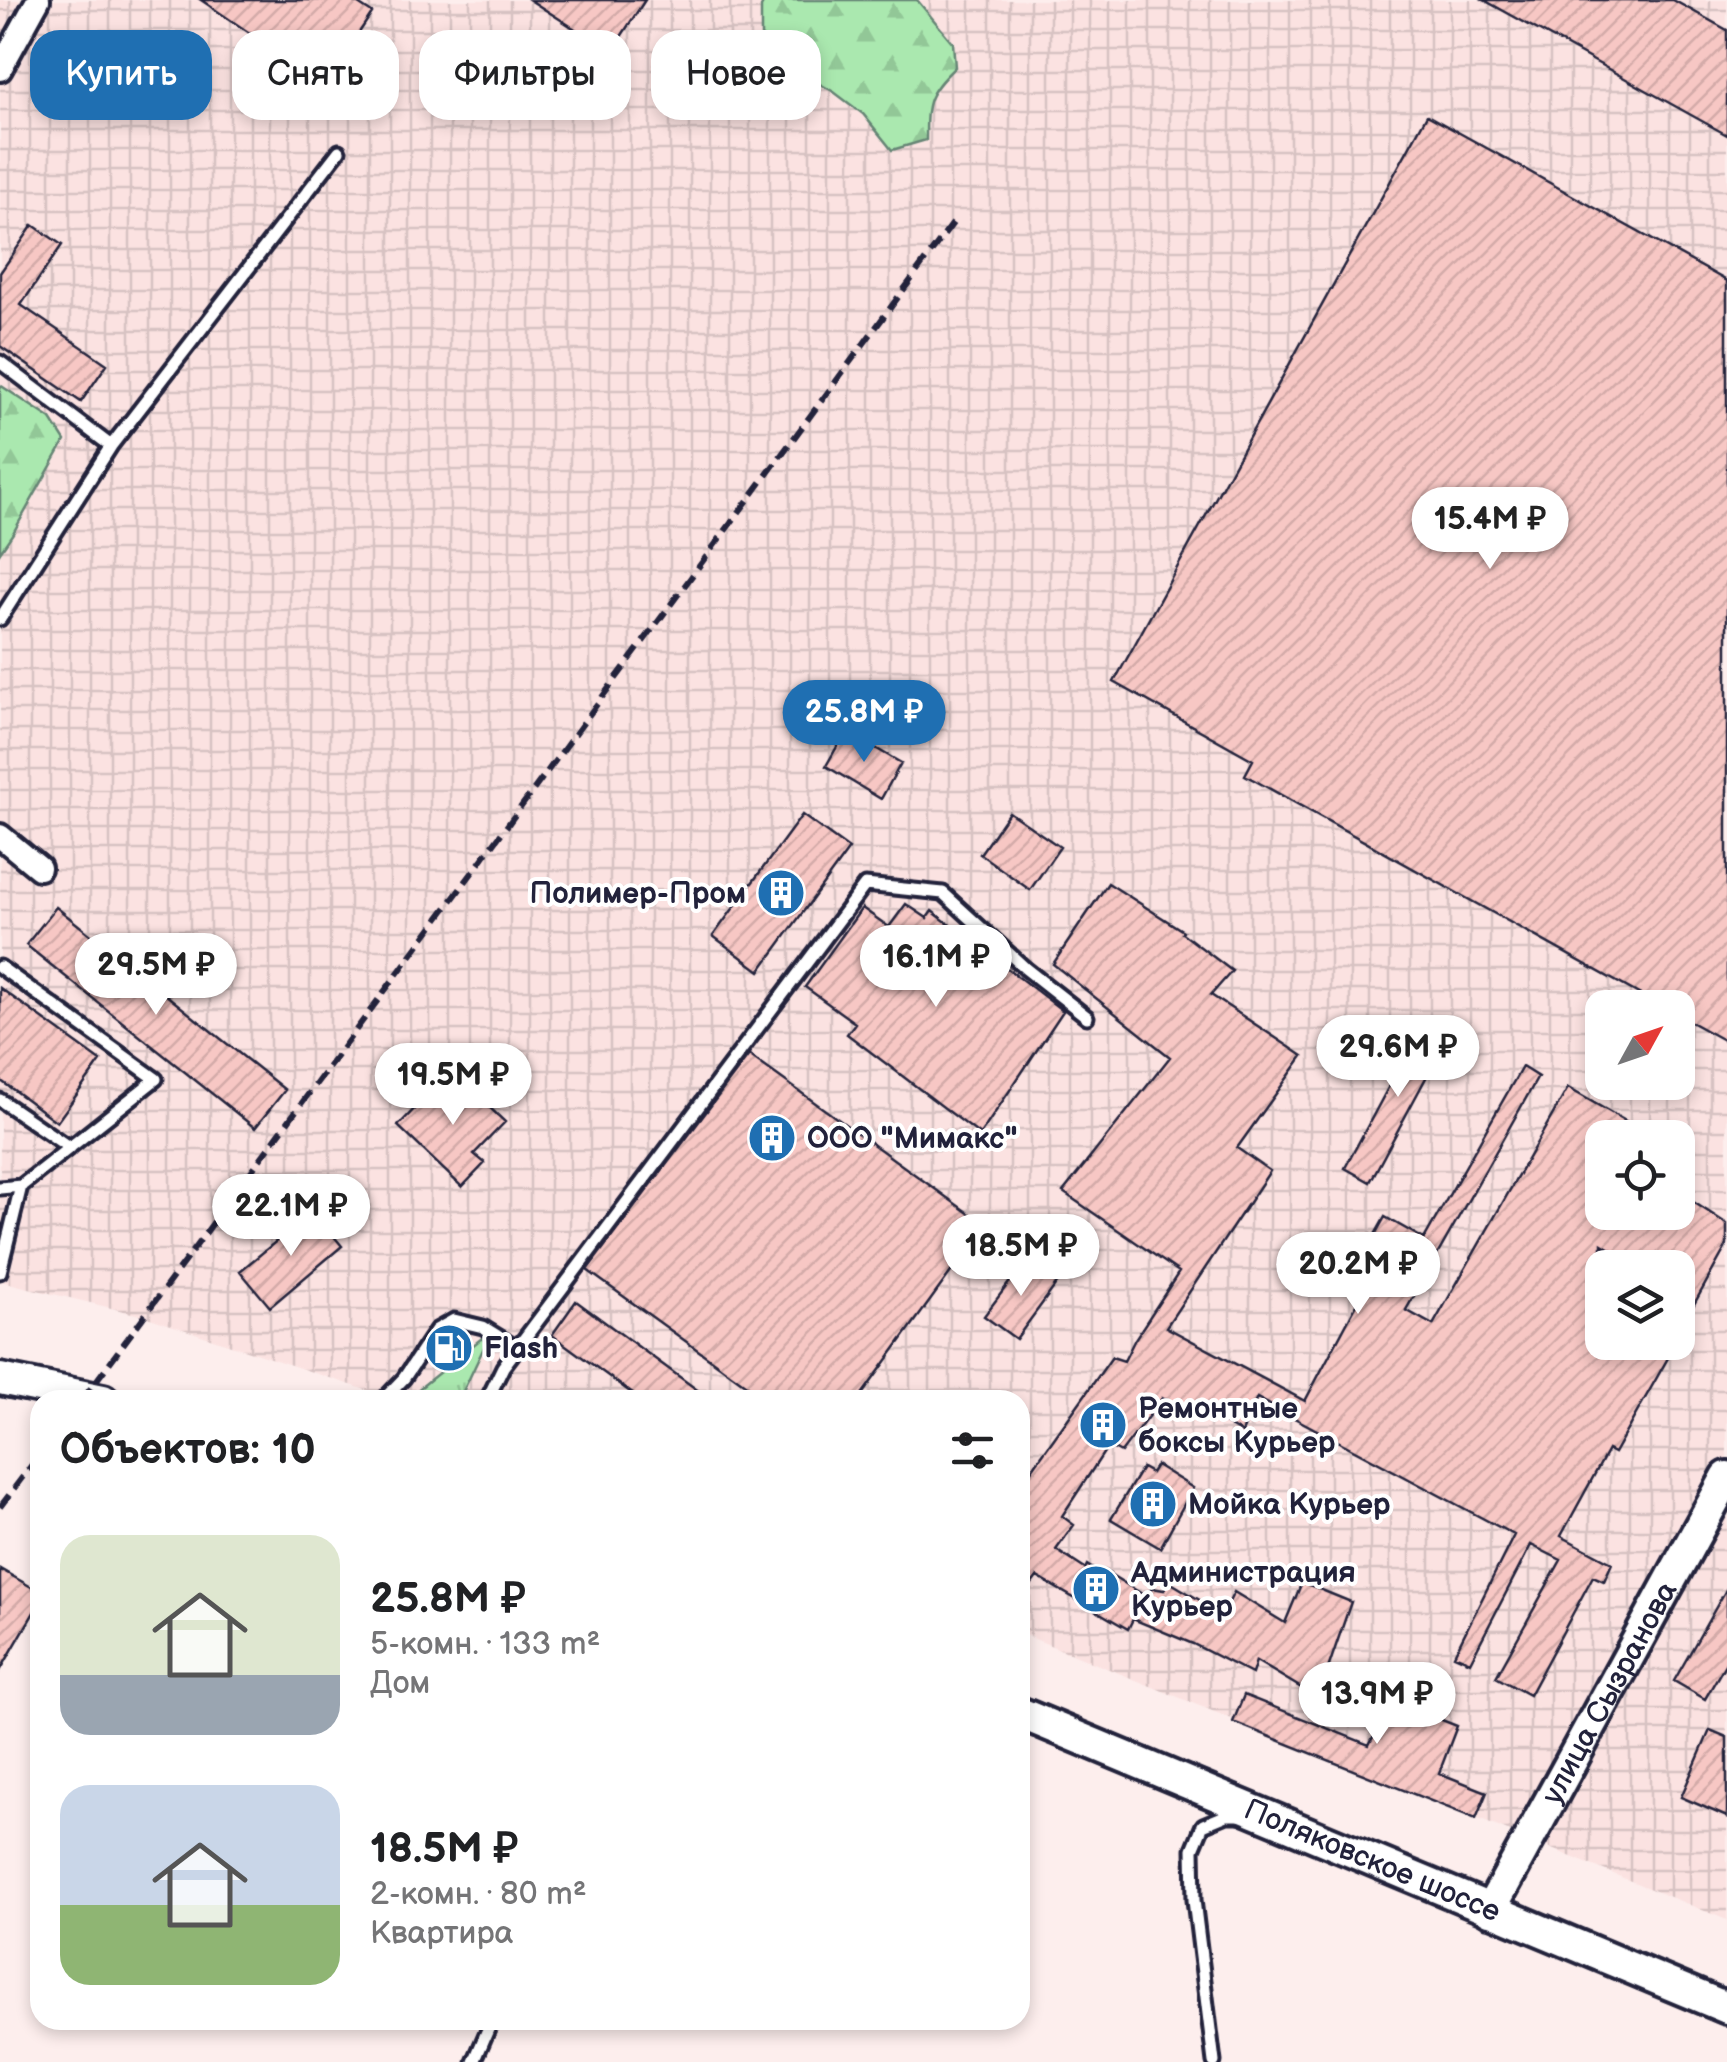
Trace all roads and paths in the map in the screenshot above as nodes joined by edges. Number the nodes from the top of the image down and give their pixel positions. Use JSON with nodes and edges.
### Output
{"nodes":[{"id":1,"x":38,"y":0,"type":"edge"},
{"id":2,"x":0,"y":69,"type":"edge"},
{"id":3,"x":339,"y":151,"type":"dead end"},
{"id":4,"x":0,"y":362,"type":"edge"},
{"id":5,"x":112,"y":446,"type":"junction"},
{"id":6,"x":0,"y":619,"type":"edge"},
{"id":7,"x":0,"y":836,"type":"edge"},
{"id":8,"x":38,"y":868,"type":"dead end"},
{"id":9,"x":0,"y":967,"type":"edge"},
{"id":10,"x":1086,"y":1016,"type":"dead end"},
{"id":11,"x":0,"y":1100,"type":"edge"},
{"id":12,"x":70,"y":1148,"type":"junction"},
{"id":13,"x":21,"y":1186,"type":"junction"},
{"id":14,"x":0,"y":1188,"type":"edge"},
{"id":15,"x":0,"y":1272,"type":"edge"},
{"id":16,"x":517,"y":1348,"type":"junction"},
{"id":17,"x":0,"y":1379,"type":"edge"},
{"id":18,"x":54,"y":1390,"type":"edge"},
{"id":19,"x":393,"y":1390,"type":"edge"},
{"id":20,"x":492,"y":1390,"type":"edge"},
{"id":21,"x":1727,"y":1477,"type":"edge"},
{"id":22,"x":1030,"y":1718,"type":"edge"},
{"id":23,"x":1260,"y":1814,"type":"junction"},
{"id":24,"x":1490,"y":1910,"type":"junction"},
{"id":25,"x":1727,"y":2008,"type":"edge"},
{"id":26,"x":488,"y":2030,"type":"edge"},
{"id":27,"x":474,"y":2062,"type":"edge"},
{"id":28,"x":1214,"y":2062,"type":"edge"}],
"edges":[{"from":1,"to":2,"type":"street"},
{"from":3,"to":5,"type":"lane"},
{"from":4,"to":5,"type":"lane"},
{"from":5,"to":6,"type":"lane"},
{"from":7,"to":8,"type":"street"},
{"from":9,"to":12,"type":"lane"},
{"from":10,"to":16,"type":"lane"},
{"from":11,"to":12,"type":"lane"},
{"from":12,"to":13,"type":"lane"},
{"from":13,"to":14,"type":"lane"},
{"from":13,"to":15,"type":"lane"},
{"from":16,"to":19,"type":"lane"},
{"from":16,"to":20,"type":"lane"},
{"from":17,"to":18,"type":"main road"},
{"from":21,"to":24,"type":"main road","name":"улица Сызранова"},
{"from":22,"to":23,"type":"main road","name":"Поляковское шоссе"},
{"from":23,"to":24,"type":"main road","name":"Поляковское шоссе"},
{"from":23,"to":28,"type":"lane"},
{"from":24,"to":25,"type":"main road","name":"Поляковское шоссе"},
{"from":26,"to":27,"type":"lane"}]}
